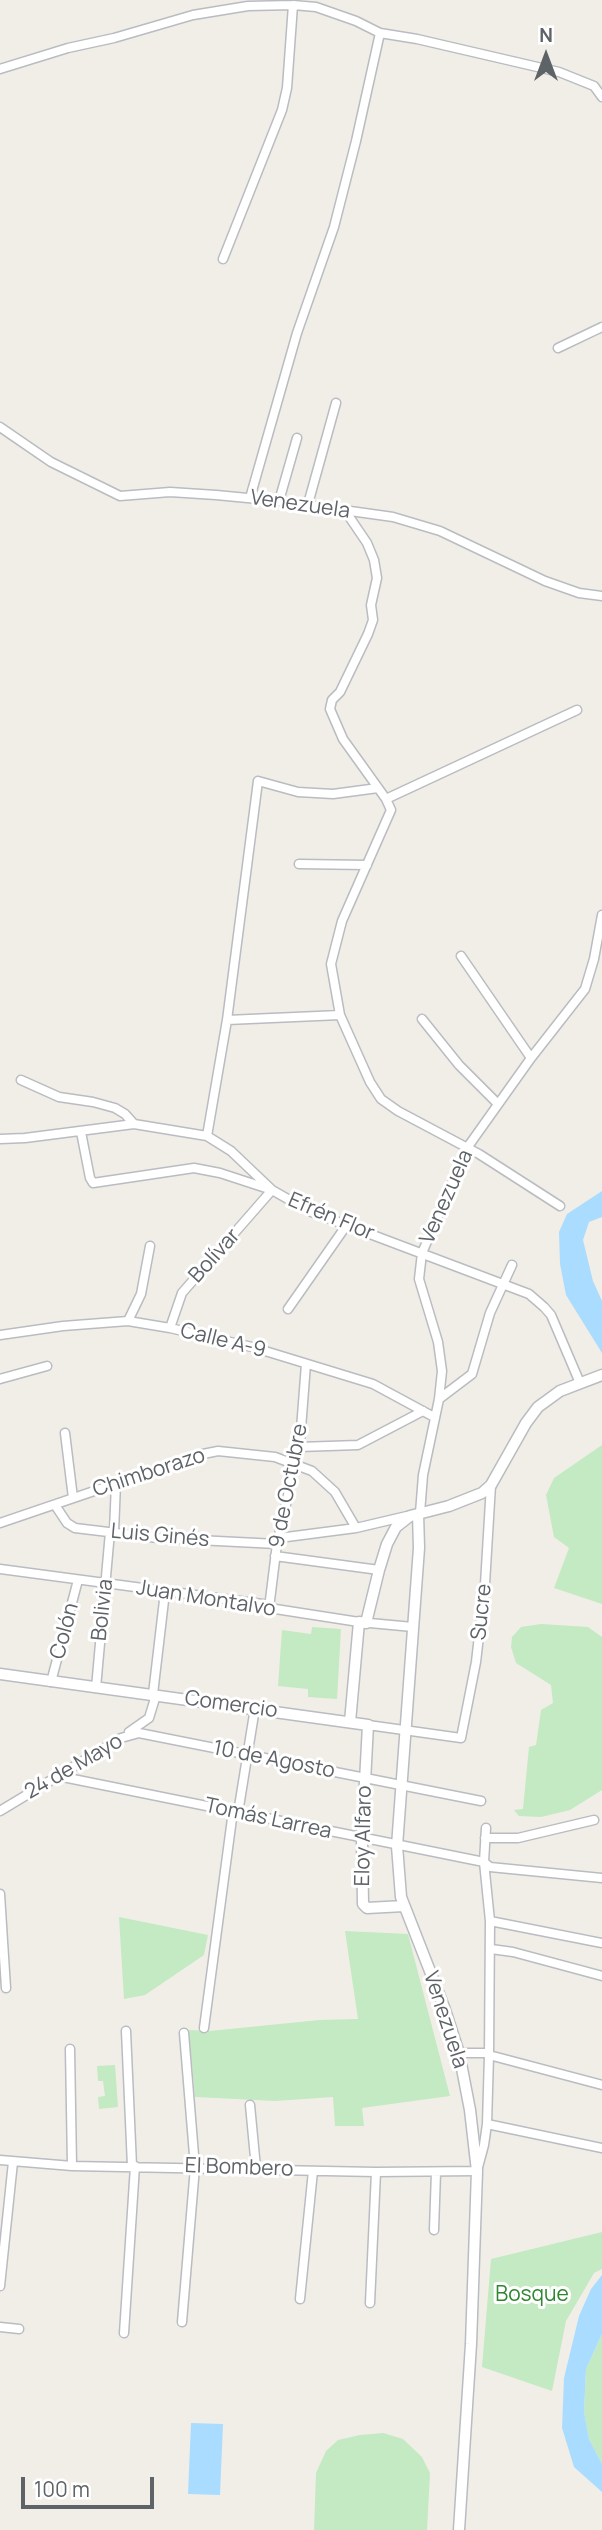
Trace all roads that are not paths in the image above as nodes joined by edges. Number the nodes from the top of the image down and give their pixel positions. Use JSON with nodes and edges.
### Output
{"nodes":[{"id":1,"x":314,"y":3,"type":"edge"},
{"id":2,"x":293,"y":5,"type":"junction"},
{"id":3,"x":380,"y":33,"type":"junction"},
{"id":4,"x":0,"y":69,"type":"edge"},
{"id":5,"x":598,"y":85,"type":"edge"},
{"id":6,"x":602,"y":97,"type":"edge"},
{"id":7,"x":223,"y":259,"type":"dead end"},
{"id":8,"x":602,"y":327,"type":"edge"},
{"id":9,"x":558,"y":348,"type":"dead end"},
{"id":10,"x":336,"y":403,"type":"dead end"},
{"id":11,"x":0,"y":427,"type":"edge"},
{"id":12,"x":297,"y":438,"type":"dead end"},
{"id":13,"x":250,"y":498,"type":"junction"},
{"id":14,"x":279,"y":501,"type":"junction"},
{"id":15,"x":308,"y":504,"type":"junction"},
{"id":16,"x":346,"y":512,"type":"junction"},
{"id":17,"x":602,"y":596,"type":"edge"},
{"id":18,"x":577,"y":710,"type":"dead end"},
{"id":19,"x":378,"y":788,"type":"junction"},
{"id":20,"x":386,"y":799,"type":"junction"},
{"id":21,"x":299,"y":864,"type":"dead end"},
{"id":22,"x":367,"y":865,"type":"junction"},
{"id":23,"x":602,"y":915,"type":"edge"},
{"id":24,"x":601,"y":928,"type":"edge"},
{"id":25,"x":461,"y":956,"type":"dead end"},
{"id":26,"x":340,"y":1015,"type":"junction"},
{"id":27,"x":422,"y":1019,"type":"dead end"},
{"id":28,"x":227,"y":1020,"type":"junction"},
{"id":29,"x":531,"y":1058,"type":"junction"},
{"id":30,"x":22,"y":1080,"type":"dead end"},
{"id":31,"x":498,"y":1104,"type":"junction"},
{"id":32,"x":134,"y":1124,"type":"junction"},
{"id":33,"x":81,"y":1132,"type":"junction"},
{"id":34,"x":206,"y":1136,"type":"junction"},
{"id":35,"x":0,"y":1139,"type":"edge"},
{"id":36,"x":467,"y":1148,"type":"junction"},
{"id":37,"x":272,"y":1191,"type":"junction"},
{"id":38,"x":560,"y":1206,"type":"dead end"},
{"id":39,"x":346,"y":1226,"type":"junction"},
{"id":40,"x":150,"y":1246,"type":"dead end"},
{"id":41,"x":422,"y":1252,"type":"junction"},
{"id":42,"x":512,"y":1265,"type":"dead end"},
{"id":43,"x":502,"y":1283,"type":"junction"},
{"id":44,"x":288,"y":1309,"type":"dead end"},
{"id":45,"x":128,"y":1321,"type":"junction"},
{"id":46,"x":170,"y":1328,"type":"junction"},
{"id":47,"x":0,"y":1335,"type":"edge"},
{"id":48,"x":306,"y":1364,"type":"junction"},
{"id":49,"x":47,"y":1366,"type":"dead end"},
{"id":50,"x":602,"y":1374,"type":"edge"},
{"id":51,"x":0,"y":1379,"type":"edge"},
{"id":52,"x":584,"y":1381,"type":"junction"},
{"id":53,"x":439,"y":1399,"type":"junction"},
{"id":54,"x":407,"y":1402,"type":"junction"},
{"id":55,"x":423,"y":1411,"type":"junction"},
{"id":56,"x":414,"y":1416,"type":"junction"},
{"id":57,"x":434,"y":1416,"type":"junction"},
{"id":58,"x":65,"y":1433,"type":"dead end"},
{"id":59,"x":300,"y":1444,"type":"junction"},
{"id":60,"x":275,"y":1457,"type":"junction"},
{"id":61,"x":295,"y":1464,"type":"junction"},
{"id":62,"x":116,"y":1483,"type":"junction"},
{"id":63,"x":491,"y":1485,"type":"junction"},
{"id":64,"x":73,"y":1498,"type":"junction"},
{"id":65,"x":55,"y":1505,"type":"junction"},
{"id":66,"x":416,"y":1514,"type":"junction"},
{"id":67,"x":0,"y":1523,"type":"edge"},
{"id":68,"x":356,"y":1528,"type":"junction"},
{"id":69,"x":112,"y":1532,"type":"junction"},
{"id":70,"x":278,"y":1541,"type":"junction"},
{"id":71,"x":275,"y":1556,"type":"junction"},
{"id":72,"x":0,"y":1569,"type":"edge"},
{"id":73,"x":379,"y":1570,"type":"junction"},
{"id":74,"x":78,"y":1580,"type":"junction"},
{"id":75,"x":105,"y":1584,"type":"junction"},
{"id":76,"x":164,"y":1592,"type":"junction"},
{"id":77,"x":270,"y":1607,"type":"junction"},
{"id":78,"x":363,"y":1623,"type":"junction"},
{"id":79,"x":413,"y":1627,"type":"junction"},
{"id":80,"x":0,"y":1674,"type":"edge"},
{"id":81,"x":51,"y":1682,"type":"junction"},
{"id":82,"x":96,"y":1688,"type":"junction"},
{"id":83,"x":154,"y":1695,"type":"junction"},
{"id":84,"x":255,"y":1708,"type":"junction"},
{"id":85,"x":350,"y":1722,"type":"junction"},
{"id":86,"x":368,"y":1725,"type":"junction"},
{"id":87,"x":405,"y":1730,"type":"junction"},
{"id":88,"x":150,"y":1735,"type":"junction"},
{"id":89,"x":121,"y":1738,"type":"junction"},
{"id":90,"x":461,"y":1738,"type":"joint"},
{"id":91,"x":248,"y":1755,"type":"junction"},
{"id":92,"x":72,"y":1767,"type":"junction"},
{"id":93,"x":58,"y":1776,"type":"junction"},
{"id":94,"x":365,"y":1777,"type":"junction"},
{"id":95,"x":82,"y":1780,"type":"junction"},
{"id":96,"x":401,"y":1784,"type":"junction"},
{"id":97,"x":481,"y":1801,"type":"dead end"},
{"id":98,"x":0,"y":1811,"type":"edge"},
{"id":99,"x":236,"y":1812,"type":"junction"},
{"id":100,"x":594,"y":1819,"type":"dead end"},
{"id":101,"x":486,"y":1828,"type":"dead end"},
{"id":102,"x":362,"y":1838,"type":"junction"},
{"id":103,"x":485,"y":1839,"type":"junction"},
{"id":104,"x":397,"y":1846,"type":"junction"},
{"id":105,"x":487,"y":1864,"type":"junction"},
{"id":106,"x":602,"y":1878,"type":"edge"},
{"id":107,"x":0,"y":1894,"type":"edge"},
{"id":108,"x":404,"y":1906,"type":"junction"},
{"id":109,"x":491,"y":1921,"type":"junction"},
{"id":110,"x":602,"y":1943,"type":"edge"},
{"id":111,"x":491,"y":1950,"type":"junction"},
{"id":112,"x":2,"y":1961,"type":"edge"},
{"id":113,"x":602,"y":1976,"type":"edge"},
{"id":114,"x":6,"y":1988,"type":"dead end"},
{"id":115,"x":204,"y":2028,"type":"dead end"},
{"id":116,"x":126,"y":2031,"type":"dead end"},
{"id":117,"x":184,"y":2033,"type":"dead end"},
{"id":118,"x":70,"y":2049,"type":"dead end"},
{"id":119,"x":459,"y":2053,"type":"junction"},
{"id":120,"x":489,"y":2054,"type":"junction"},
{"id":121,"x":602,"y":2085,"type":"edge"},
{"id":122,"x":250,"y":2105,"type":"dead end"},
{"id":123,"x":487,"y":2124,"type":"junction"},
{"id":124,"x":602,"y":2148,"type":"edge"},
{"id":125,"x":0,"y":2160,"type":"edge"},
{"id":126,"x":13,"y":2162,"type":"junction"},
{"id":127,"x":72,"y":2166,"type":"junction"},
{"id":128,"x":133,"y":2166,"type":"junction"},
{"id":129,"x":195,"y":2167,"type":"junction"},
{"id":130,"x":256,"y":2168,"type":"junction"},
{"id":131,"x":313,"y":2171,"type":"junction"},
{"id":132,"x":477,"y":2171,"type":"junction"},
{"id":133,"x":376,"y":2172,"type":"junction"},
{"id":134,"x":436,"y":2172,"type":"junction"},
{"id":135,"x":434,"y":2230,"type":"dead end"},
{"id":136,"x":0,"y":2286,"type":"edge"},
{"id":137,"x":300,"y":2298,"type":"dead end"},
{"id":138,"x":370,"y":2303,"type":"dead end"},
{"id":139,"x":182,"y":2322,"type":"dead end"},
{"id":140,"x":0,"y":2327,"type":"edge"},
{"id":141,"x":19,"y":2329,"type":"dead end"},
{"id":142,"x":124,"y":2333,"type":"dead end"},
{"id":143,"x":459,"y":2530,"type":"edge"}],
"edges":[{"from":1,"to":2,"type":"street"},
{"from":1,"to":3,"type":"street"},
{"from":2,"to":4,"type":"street"},
{"from":2,"to":7,"type":"street"},
{"from":3,"to":5,"type":"street"},
{"from":3,"to":13,"type":"street"},
{"from":5,"to":6,"type":"street"},
{"from":8,"to":9,"type":"street"},
{"from":10,"to":15,"type":"street"},
{"from":11,"to":13,"type":"street","name":"Venezuela"},
{"from":12,"to":14,"type":"street"},
{"from":13,"to":14,"type":"street","name":"Venezuela"},
{"from":14,"to":15,"type":"street","name":"Venezuela"},
{"from":15,"to":16,"type":"street","name":"Venezuela"},
{"from":16,"to":17,"type":"street","name":"Venezuela"},
{"from":16,"to":19,"type":"street"},
{"from":18,"to":20,"type":"street"},
{"from":19,"to":20,"type":"street"},
{"from":19,"to":28,"type":"street"},
{"from":20,"to":22,"type":"street"},
{"from":21,"to":22,"type":"street"},
{"from":22,"to":26,"type":"street"},
{"from":23,"to":24,"type":"street","name":"Venezuela"},
{"from":24,"to":29,"type":"street","name":"Venezuela"},
{"from":25,"to":29,"type":"street"},
{"from":26,"to":28,"type":"street"},
{"from":26,"to":36,"type":"street"},
{"from":27,"to":31,"type":"street"},
{"from":28,"to":34,"type":"street"},
{"from":29,"to":31,"type":"street","name":"Venezuela"},
{"from":30,"to":32,"type":"street"},
{"from":31,"to":36,"type":"street","name":"Venezuela"},
{"from":32,"to":33,"type":"street","name":"Efrén Flor"},
{"from":32,"to":34,"type":"street","name":"Efrén Flor"},
{"from":33,"to":35,"type":"street","name":"Efrén Flor"},
{"from":33,"to":37,"type":"street"},
{"from":34,"to":37,"type":"street","name":"Efrén Flor"},
{"from":36,"to":38,"type":"street"},
{"from":36,"to":41,"type":"street","name":"Venezuela"},
{"from":37,"to":39,"type":"street","name":"Efrén Flor"},
{"from":37,"to":46,"type":"street","name":"Bolívar"},
{"from":39,"to":41,"type":"street","name":"Efrén Flor"},
{"from":39,"to":44,"type":"street"},
{"from":40,"to":45,"type":"street"},
{"from":41,"to":43,"type":"street","name":"Efrén Flor"},
{"from":41,"to":53,"type":"street","name":"Venezuela"},
{"from":42,"to":43,"type":"street"},
{"from":43,"to":52,"type":"street","name":"Efrén Flor"},
{"from":43,"to":53,"type":"street"},
{"from":45,"to":46,"type":"street","name":"Calle A-9"},
{"from":45,"to":47,"type":"street","name":"Calle A-9"},
{"from":46,"to":48,"type":"street","name":"Calle A-9"},
{"from":48,"to":54,"type":"street","name":"Calle A-9"},
{"from":48,"to":59,"type":"street","name":"9 de Octubre"},
{"from":49,"to":51,"type":"street"},
{"from":50,"to":52,"type":"street"},
{"from":52,"to":63,"type":"street"},
{"from":53,"to":57,"type":"street","name":"Venezuela"},
{"from":54,"to":55,"type":"street","name":"Calle A-9"},
{"from":54,"to":56,"type":"street"},
{"from":55,"to":56,"type":"street"},
{"from":55,"to":57,"type":"street","name":"Calle A-9"},
{"from":56,"to":59,"type":"street"},
{"from":57,"to":66,"type":"street","name":"Venezuela"},
{"from":58,"to":64,"type":"street"},
{"from":59,"to":60,"type":"street"},
{"from":59,"to":61,"type":"street","name":"9 de Octubre"},
{"from":60,"to":61,"type":"street","name":"Chimborazo"},
{"from":60,"to":62,"type":"street","name":"Chimborazo"},
{"from":61,"to":68,"type":"street","name":"Chimborazo"},
{"from":61,"to":70,"type":"street","name":"9 de Octubre"},
{"from":62,"to":64,"type":"street","name":"Chimborazo"},
{"from":62,"to":69,"type":"street","name":"Bolivia"},
{"from":63,"to":66,"type":"street"},
{"from":63,"to":90,"type":"street","name":"Sucre"},
{"from":64,"to":65,"type":"street","name":"Chimborazo"},
{"from":65,"to":67,"type":"street","name":"Chimborazo"},
{"from":65,"to":69,"type":"street","name":"Luis Ginés"},
{"from":66,"to":68,"type":"street","name":"Luis Ginés"},
{"from":66,"to":73,"type":"street"},
{"from":66,"to":79,"type":"street","name":"Venezuela"},
{"from":68,"to":70,"type":"street","name":"Luis Ginés"},
{"from":69,"to":70,"type":"street","name":"Luis Ginés"},
{"from":69,"to":75,"type":"street","name":"Bolivia"},
{"from":70,"to":71,"type":"street","name":"9 de Octubre"},
{"from":71,"to":73,"type":"street"},
{"from":71,"to":77,"type":"street","name":"9 de Octubre"},
{"from":72,"to":74,"type":"street","name":"Juan Montalvo"},
{"from":73,"to":78,"type":"street"},
{"from":74,"to":75,"type":"street","name":"Juan Montalvo"},
{"from":74,"to":81,"type":"street","name":"Colón"},
{"from":75,"to":76,"type":"street","name":"Juan Montalvo"},
{"from":75,"to":82,"type":"street","name":"Bolivia"},
{"from":76,"to":77,"type":"street","name":"Juan Montalvo"},
{"from":76,"to":83,"type":"street"},
{"from":77,"to":78,"type":"street","name":"Juan Montalvo"},
{"from":78,"to":79,"type":"street","name":"Juan Montalvo"},
{"from":78,"to":85,"type":"street"},
{"from":79,"to":87,"type":"street","name":"Venezuela"},
{"from":80,"to":81,"type":"street","name":"Comercio"},
{"from":81,"to":82,"type":"street","name":"Comercio"},
{"from":82,"to":83,"type":"street","name":"Comercio"},
{"from":83,"to":84,"type":"street","name":"Comercio"},
{"from":83,"to":88,"type":"street"},
{"from":83,"to":89,"type":"street"},
{"from":84,"to":85,"type":"street","name":"Comercio"},
{"from":84,"to":91,"type":"street"},
{"from":85,"to":86,"type":"street","name":"Comercio"},
{"from":86,"to":87,"type":"street","name":"Comercio"},
{"from":86,"to":94,"type":"street","name":"Eloy Alfaro"},
{"from":87,"to":90,"type":"street","name":"Comercio"},
{"from":87,"to":96,"type":"street","name":"Venezuela"},
{"from":88,"to":89,"type":"street","name":"24 de Mayo"},
{"from":88,"to":91,"type":"street","name":"10 de Agosto"},
{"from":89,"to":92,"type":"street","name":"24 de Mayo"},
{"from":91,"to":94,"type":"street","name":"10 de Agosto"},
{"from":91,"to":99,"type":"street"},
{"from":92,"to":93,"type":"street","name":"24 de Mayo"},
{"from":92,"to":95,"type":"street"},
{"from":93,"to":95,"type":"street","name":"Tomás Larrea"},
{"from":93,"to":98,"type":"street","name":"24 de Mayo"},
{"from":94,"to":96,"type":"street","name":"10 de Agosto"},
{"from":94,"to":102,"type":"street","name":"Eloy Alfaro"},
{"from":95,"to":99,"type":"street","name":"Tomás Larrea"},
{"from":96,"to":97,"type":"street","name":"10 de Agosto"},
{"from":96,"to":104,"type":"street","name":"Venezuela"},
{"from":99,"to":102,"type":"street","name":"Tomás Larrea"},
{"from":99,"to":115,"type":"street"},
{"from":100,"to":103,"type":"street"},
{"from":101,"to":103,"type":"street"},
{"from":102,"to":104,"type":"street","name":"Tomás Larrea"},
{"from":102,"to":108,"type":"street","name":"Eloy Alfaro"},
{"from":103,"to":105,"type":"street"},
{"from":104,"to":105,"type":"street","name":"Tomás Larrea"},
{"from":104,"to":108,"type":"street","name":"Venezuela"},
{"from":105,"to":106,"type":"street","name":"Tomás Larrea"},
{"from":105,"to":109,"type":"street"},
{"from":107,"to":112,"type":"street"},
{"from":108,"to":119,"type":"street","name":"Venezuela"},
{"from":109,"to":110,"type":"street"},
{"from":109,"to":111,"type":"street"},
{"from":111,"to":113,"type":"street"},
{"from":111,"to":120,"type":"street"},
{"from":112,"to":114,"type":"street"},
{"from":116,"to":128,"type":"street"},
{"from":117,"to":129,"type":"street"},
{"from":118,"to":127,"type":"street"},
{"from":119,"to":120,"type":"street"},
{"from":119,"to":132,"type":"street","name":"Venezuela"},
{"from":120,"to":121,"type":"street"},
{"from":120,"to":123,"type":"street"},
{"from":122,"to":130,"type":"street"},
{"from":123,"to":124,"type":"street"},
{"from":123,"to":132,"type":"street"},
{"from":125,"to":126,"type":"street","name":"El Bombero"},
{"from":126,"to":127,"type":"street","name":"El Bombero"},
{"from":126,"to":136,"type":"street"},
{"from":127,"to":128,"type":"street","name":"El Bombero"},
{"from":128,"to":129,"type":"street","name":"El Bombero"},
{"from":128,"to":142,"type":"street"},
{"from":129,"to":130,"type":"street","name":"El Bombero"},
{"from":129,"to":139,"type":"street"},
{"from":130,"to":131,"type":"street","name":"El Bombero"},
{"from":131,"to":133,"type":"street","name":"El Bombero"},
{"from":131,"to":137,"type":"street"},
{"from":132,"to":134,"type":"street","name":"El Bombero"},
{"from":132,"to":143,"type":"street","name":"Venezuela"},
{"from":133,"to":134,"type":"street","name":"El Bombero"},
{"from":133,"to":138,"type":"street"},
{"from":134,"to":135,"type":"street"},
{"from":140,"to":141,"type":"street"}]}
